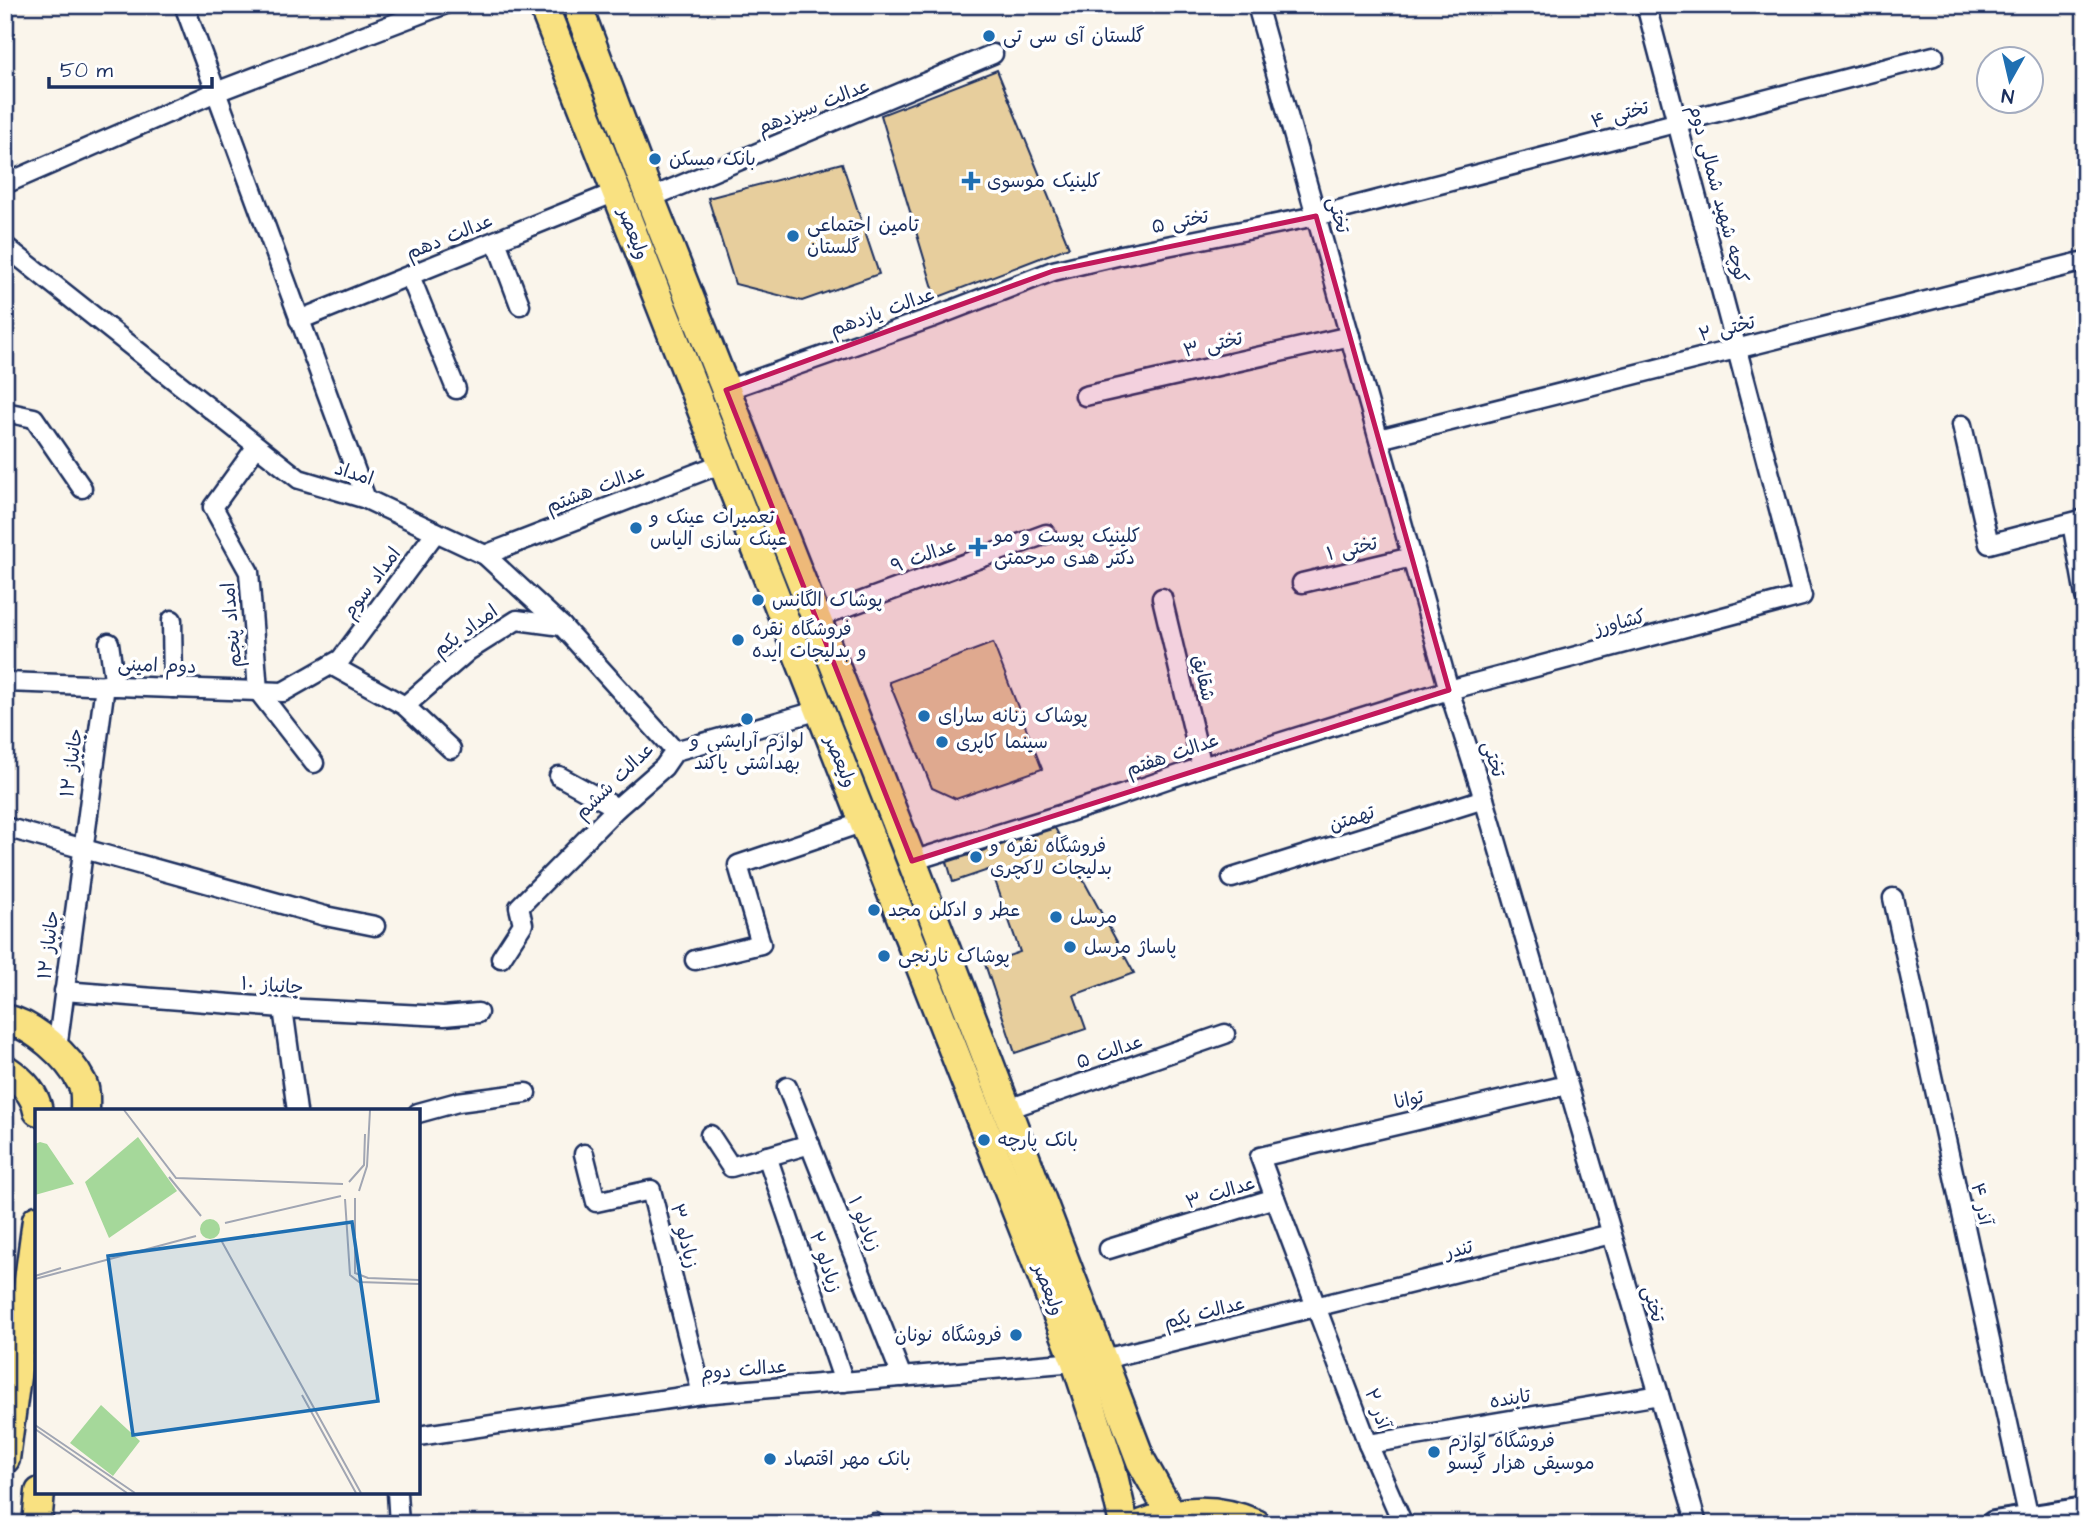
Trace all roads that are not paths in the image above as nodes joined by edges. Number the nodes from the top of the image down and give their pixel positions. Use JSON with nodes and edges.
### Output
{"nodes":[{"id":1,"x":184,"y":5,"type":"edge"},
{"id":2,"x":443,"y":5,"type":"edge"},
{"id":3,"x":543,"y":5,"type":"edge"},
{"id":4,"x":577,"y":5,"type":"edge"},
{"id":5,"x":1257,"y":5,"type":"edge"},
{"id":6,"x":1646,"y":5,"type":"edge"},
{"id":7,"x":993,"y":54,"type":"dead end"},
{"id":8,"x":1934,"y":56,"type":"dead end"},
{"id":9,"x":216,"y":92,"type":"junction"},
{"id":10,"x":1677,"y":122,"type":"junction"},
{"id":11,"x":5,"y":184,"type":"edge"},
{"id":12,"x":616,"y":192,"type":"junction"},
{"id":13,"x":650,"y":198,"type":"junction"},
{"id":14,"x":1316,"y":216,"type":"junction"},
{"id":15,"x":496,"y":241,"type":"junction"},
{"id":16,"x":5,"y":246,"type":"edge"},
{"id":17,"x":2085,"y":261,"type":"edge"},
{"id":18,"x":1053,"y":271,"type":"joint"},
{"id":19,"x":410,"y":275,"type":"junction"},
{"id":20,"x":520,"y":305,"type":"dead end"},
{"id":21,"x":299,"y":320,"type":"junction"},
{"id":22,"x":1350,"y":336,"type":"junction"},
{"id":23,"x":1737,"y":348,"type":"junction"},
{"id":24,"x":456,"y":389,"type":"dead end"},
{"id":25,"x":726,"y":390,"type":"junction"},
{"id":26,"x":1085,"y":396,"type":"dead end"},
{"id":27,"x":5,"y":412,"type":"edge"},
{"id":28,"x":1962,"y":425,"type":"dead end"},
{"id":29,"x":1379,"y":439,"type":"junction"},
{"id":30,"x":257,"y":446,"type":"junction"},
{"id":31,"x":723,"y":463,"type":"junction"},
{"id":32,"x":82,"y":488,"type":"dead end"},
{"id":33,"x":366,"y":499,"type":"junction"},
{"id":34,"x":2078,"y":521,"type":"edge"},
{"id":35,"x":436,"y":532,"type":"junction"},
{"id":36,"x":1045,"y":534,"type":"dead end"},
{"id":37,"x":485,"y":555,"type":"junction"},
{"id":38,"x":1412,"y":557,"type":"junction"},
{"id":39,"x":1303,"y":583,"type":"dead end"},
{"id":40,"x":1802,"y":596,"type":"joint"},
{"id":41,"x":2085,"y":596,"type":"edge"},
{"id":42,"x":1162,"y":598,"type":"dead end"},
{"id":43,"x":816,"y":618,"type":"junction"},
{"id":44,"x":172,"y":620,"type":"dead end"},
{"id":45,"x":562,"y":626,"type":"junction"},
{"id":46,"x":108,"y":643,"type":"dead end"},
{"id":47,"x":336,"y":662,"type":"junction"},
{"id":48,"x":5,"y":682,"type":"edge"},
{"id":49,"x":110,"y":685,"type":"junction"},
{"id":50,"x":173,"y":688,"type":"junction"},
{"id":51,"x":1449,"y":690,"type":"junction"},
{"id":52,"x":258,"y":691,"type":"junction"},
{"id":53,"x":405,"y":706,"type":"junction"},
{"id":54,"x":820,"y":710,"type":"junction"},
{"id":55,"x":451,"y":749,"type":"dead end"},
{"id":56,"x":676,"y":751,"type":"junction"},
{"id":57,"x":314,"y":762,"type":"dead end"},
{"id":58,"x":1202,"y":767,"type":"junction"},
{"id":59,"x":559,"y":776,"type":"dead end"},
{"id":60,"x":1484,"y":799,"type":"junction"},
{"id":61,"x":617,"y":808,"type":"junction"},
{"id":62,"x":864,"y":822,"type":"junction"},
{"id":63,"x":5,"y":827,"type":"edge"},
{"id":64,"x":82,"y":847,"type":"junction"},
{"id":65,"x":912,"y":861,"type":"junction"},
{"id":66,"x":1232,"y":878,"type":"dead end"},
{"id":67,"x":1893,"y":898,"type":"dead end"},
{"id":68,"x":374,"y":926,"type":"dead end"},
{"id":69,"x":501,"y":957,"type":"dead end"},
{"id":70,"x":695,"y":960,"type":"dead end"},
{"id":71,"x":64,"y":991,"type":"junction"},
{"id":72,"x":283,"y":1008,"type":"junction"},
{"id":73,"x":478,"y":1013,"type":"dead end"},
{"id":74,"x":5,"y":1019,"type":"edge"},
{"id":75,"x":1225,"y":1034,"type":"dead end"},
{"id":76,"x":57,"y":1049,"type":"junction"},
{"id":77,"x":5,"y":1069,"type":"edge"},
{"id":78,"x":1567,"y":1085,"type":"junction"},
{"id":79,"x":787,"y":1087,"type":"dead end"},
{"id":80,"x":526,"y":1093,"type":"dead end"},
{"id":81,"x":38,"y":1109,"type":"edge"},
{"id":82,"x":85,"y":1109,"type":"edge"},
{"id":83,"x":298,"y":1109,"type":"edge"},
{"id":84,"x":1007,"y":1109,"type":"junction"},
{"id":85,"x":420,"y":1112,"type":"edge"},
{"id":86,"x":710,"y":1135,"type":"dead end"},
{"id":87,"x":810,"y":1144,"type":"junction"},
{"id":88,"x":584,"y":1154,"type":"dead end"},
{"id":89,"x":767,"y":1156,"type":"junction"},
{"id":90,"x":1275,"y":1198,"type":"junction"},
{"id":91,"x":1611,"y":1234,"type":"junction"},
{"id":92,"x":35,"y":1235,"type":"edge"},
{"id":93,"x":1109,"y":1249,"type":"dead end"},
{"id":94,"x":1317,"y":1307,"type":"junction"},
{"id":95,"x":1104,"y":1359,"type":"junction"},
{"id":96,"x":1076,"y":1362,"type":"junction"},
{"id":97,"x":902,"y":1377,"type":"junction"},
{"id":98,"x":844,"y":1382,"type":"junction"},
{"id":99,"x":702,"y":1394,"type":"junction"},
{"id":100,"x":1659,"y":1395,"type":"junction"},
{"id":101,"x":420,"y":1436,"type":"edge"},
{"id":102,"x":1367,"y":1444,"type":"junction"},
{"id":103,"x":5,"y":1459,"type":"edge"},
{"id":104,"x":40,"y":1494,"type":"edge"},
{"id":105,"x":397,"y":1494,"type":"edge"},
{"id":106,"x":2085,"y":1510,"type":"edge"},
{"id":107,"x":1171,"y":1514,"type":"junction"},
{"id":108,"x":2029,"y":1519,"type":"junction"},
{"id":109,"x":37,"y":1524,"type":"edge"},
{"id":110,"x":399,"y":1524,"type":"edge"},
{"id":111,"x":1124,"y":1524,"type":"edge"},
{"id":112,"x":1143,"y":1524,"type":"edge"},
{"id":113,"x":1256,"y":1524,"type":"edge"},
{"id":114,"x":1403,"y":1524,"type":"edge"},
{"id":115,"x":1697,"y":1524,"type":"edge"},
{"id":116,"x":1994,"y":1524,"type":"edge"}],
"edges":[{"from":1,"to":9,"type":"street"},
{"from":2,"to":9,"type":"street"},
{"from":3,"to":12,"type":"main road","name":"ولیعصر"},
{"from":4,"to":13,"type":"main road","name":"ولیعصر"},
{"from":5,"to":14,"type":"street","name":"تختی"},
{"from":6,"to":10,"type":"street","name":"کوچه شهید شمالی دوم"},
{"from":7,"to":13,"type":"street","name":"عدالت سیزدهم"},
{"from":8,"to":10,"type":"street","name":"تختی ۴"},
{"from":9,"to":11,"type":"street"},
{"from":9,"to":21,"type":"street"},
{"from":10,"to":14,"type":"street","name":"تختی ۴"},
{"from":10,"to":23,"type":"street","name":"کوچه شهید شمالی دوم"},
{"from":12,"to":15,"type":"street","name":"عدالت دهم"},
{"from":12,"to":31,"type":"main road","name":"ولیعصر"},
{"from":13,"to":25,"type":"main road","name":"ولیعصر"},
{"from":14,"to":18,"type":"street","name":"۵ تختی"},
{"from":14,"to":22,"type":"street","name":"تختی"},
{"from":15,"to":19,"type":"street","name":"عدالت دهم"},
{"from":15,"to":20,"type":"street"},
{"from":16,"to":30,"type":"street","name":"امداد"},
{"from":17,"to":23,"type":"street","name":"تختی ۲"},
{"from":18,"to":25,"type":"street","name":"عدالت یازدهم"},
{"from":19,"to":21,"type":"street","name":"عدالت دهم"},
{"from":19,"to":24,"type":"street"},
{"from":21,"to":33,"type":"street"},
{"from":22,"to":26,"type":"street","name":"تختی ۳"},
{"from":22,"to":29,"type":"street","name":"تختی"},
{"from":23,"to":29,"type":"street","name":"تختی ۲"},
{"from":23,"to":40,"type":"street","name":"کوچه شهید شمالی دوم"},
{"from":25,"to":43,"type":"main road","name":"ولیعصر"},
{"from":27,"to":32,"type":"street"},
{"from":28,"to":34,"type":"street"},
{"from":29,"to":38,"type":"street","name":"تختی"},
{"from":30,"to":33,"type":"street","name":"امداد"},
{"from":30,"to":52,"type":"street","name":"امداد پنجم"},
{"from":31,"to":37,"type":"street","name":"عدالت هشتم"},
{"from":31,"to":54,"type":"main road","name":"ولیعصر"},
{"from":33,"to":35,"type":"street","name":"امداد"},
{"from":34,"to":41,"type":"street"},
{"from":35,"to":37,"type":"street","name":"امداد"},
{"from":35,"to":47,"type":"street","name":"امداد سوم"},
{"from":36,"to":43,"type":"street","name":"عدالت ۹"},
{"from":37,"to":45,"type":"street","name":"امداد"},
{"from":38,"to":39,"type":"street","name":"۱ تختی"},
{"from":38,"to":51,"type":"street","name":"تختی"},
{"from":40,"to":51,"type":"street","name":"کشاورز"},
{"from":42,"to":58,"type":"street","name":"شقایق"},
{"from":43,"to":65,"type":"main road","name":"ولیعصر"},
{"from":44,"to":50,"type":"street"},
{"from":45,"to":53,"type":"street","name":"امداد یکم"},
{"from":45,"to":56,"type":"street","name":"امداد"},
{"from":46,"to":49,"type":"street","name":"جانباز ۱۲"},
{"from":47,"to":52,"type":"street","name":"دوم امینی"},
{"from":47,"to":53,"type":"street"},
{"from":48,"to":49,"type":"street","name":"دوم امینی"},
{"from":49,"to":50,"type":"street","name":"دوم امینی"},
{"from":49,"to":64,"type":"street","name":"جانباز ۱۲"},
{"from":50,"to":52,"type":"street","name":"دوم امینی"},
{"from":51,"to":58,"type":"street","name":"عدالت هفتم"},
{"from":51,"to":60,"type":"street","name":"تختی"},
{"from":52,"to":57,"type":"street","name":"امداد پنجم"},
{"from":53,"to":55,"type":"street"},
{"from":54,"to":56,"type":"street","name":"عدالت ششم"},
{"from":54,"to":62,"type":"main road","name":"ولیعصر"},
{"from":56,"to":61,"type":"street","name":"عدالت ششم"},
{"from":58,"to":65,"type":"street","name":"عدالت هفتم"},
{"from":59,"to":61,"type":"street"},
{"from":60,"to":66,"type":"street","name":"تهمتن"},
{"from":60,"to":78,"type":"street","name":"تختی"},
{"from":61,"to":69,"type":"street","name":"عدالت ششم"},
{"from":62,"to":70,"type":"street"},
{"from":62,"to":96,"type":"main road","name":"ولیعصر"},
{"from":63,"to":64,"type":"street"},
{"from":64,"to":68,"type":"street"},
{"from":64,"to":71,"type":"street","name":"۱۲ جانباز"},
{"from":65,"to":84,"type":"main road","name":"ولیعصر"},
{"from":67,"to":108,"type":"street","name":"آذر ۴"},
{"from":71,"to":72,"type":"street","name":"۱۰ جانباز"},
{"from":71,"to":76,"type":"street","name":"۱۲ جانباز"},
{"from":72,"to":73,"type":"street","name":"۱۰ جانباز"},
{"from":72,"to":83,"type":"street"},
{"from":74,"to":76,"type":"main road"},
{"from":75,"to":84,"type":"street","name":"عدالت ۵"},
{"from":76,"to":82,"type":"main road"},
{"from":77,"to":81,"type":"main road"},
{"from":78,"to":90,"type":"street","name":"توانا"},
{"from":78,"to":91,"type":"street","name":"تختی"},
{"from":79,"to":87,"type":"street","name":"زیادلو ۱"},
{"from":80,"to":85,"type":"street"},
{"from":84,"to":95,"type":"main road","name":"ولیعصر"},
{"from":86,"to":89,"type":"street"},
{"from":87,"to":89,"type":"street"},
{"from":87,"to":97,"type":"street","name":"زیادلو ۱"},
{"from":88,"to":99,"type":"street","name":"زیادلو ۳"},
{"from":89,"to":98,"type":"street","name":"زیادلو ۲"},
{"from":90,"to":93,"type":"street","name":"عدالت ۳"},
{"from":90,"to":94,"type":"street","name":"عدالت ۳"},
{"from":91,"to":94,"type":"street","name":"تندر"},
{"from":91,"to":100,"type":"street","name":"تختی"},
{"from":92,"to":103,"type":"main road"},
{"from":94,"to":95,"type":"street","name":"عدالت یکم"},
{"from":94,"to":102,"type":"street","name":"۲ آذر"},
{"from":95,"to":107,"type":"main road","name":"ولیعصر"},
{"from":96,"to":97,"type":"street","name":"عدالت دوم"},
{"from":96,"to":111,"type":"main road","name":"ولیعصر"},
{"from":97,"to":98,"type":"street","name":"عدالت دوم"},
{"from":98,"to":99,"type":"street","name":"عدالت دوم"},
{"from":99,"to":101,"type":"street","name":"عدالت دوم"},
{"from":100,"to":102,"type":"street","name":"تابنده"},
{"from":100,"to":115,"type":"street","name":"تختی"},
{"from":102,"to":114,"type":"street","name":"۲ آذر"},
{"from":104,"to":109,"type":"main road"},
{"from":105,"to":110,"type":"street"},
{"from":106,"to":108,"type":"main road"},
{"from":107,"to":112,"type":"main road"},
{"from":107,"to":113,"type":"main road"},
{"from":108,"to":116,"type":"main road"}]}
